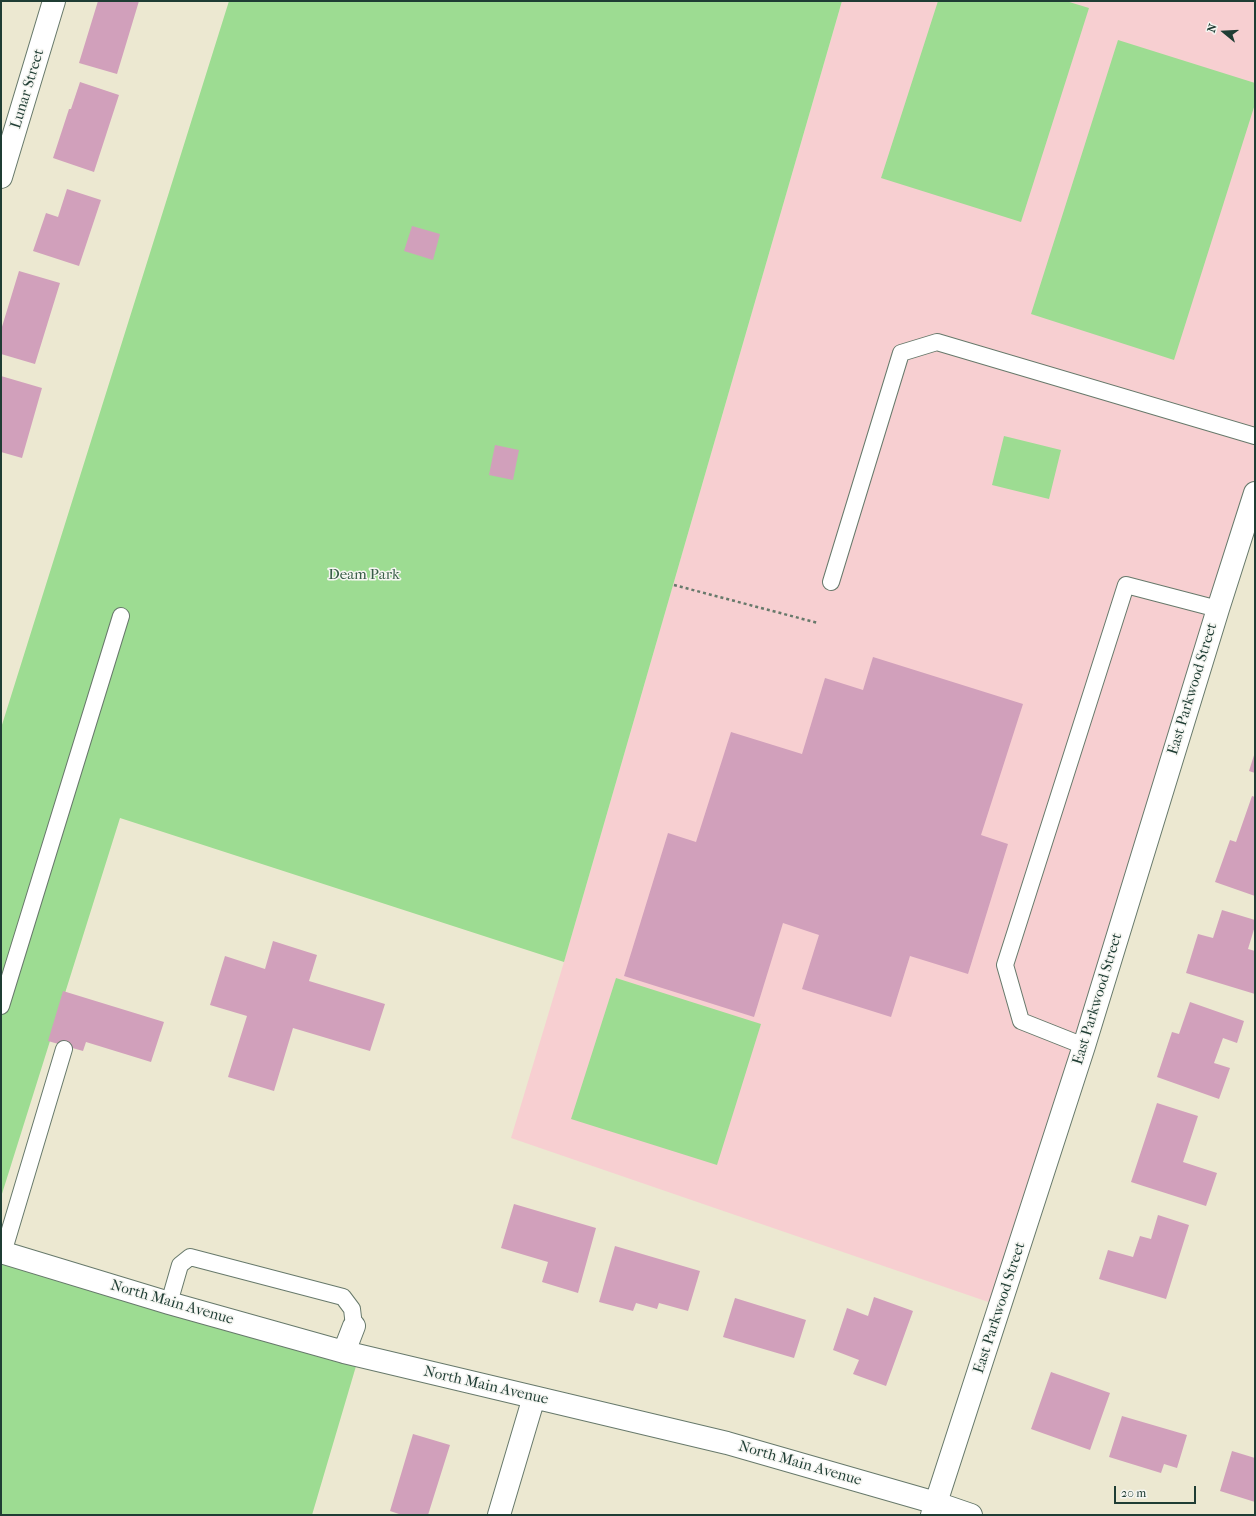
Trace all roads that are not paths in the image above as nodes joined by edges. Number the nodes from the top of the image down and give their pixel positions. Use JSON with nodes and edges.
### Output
{"nodes":[{"id":1,"x":54,"y":1,"type":"edge"},
{"id":2,"x":1,"y":177,"type":"edge"},
{"id":3,"x":1255,"y":436,"type":"edge"},
{"id":4,"x":1255,"y":493,"type":"edge"},
{"id":5,"x":831,"y":582,"type":"dead end"},
{"id":6,"x":1218,"y":609,"type":"junction"},
{"id":7,"x":121,"y":616,"type":"dead end"},
{"id":8,"x":1,"y":1006,"type":"edge"},
{"id":9,"x":1084,"y":1046,"type":"junction"},
{"id":10,"x":64,"y":1050,"type":"dead end"},
{"id":11,"x":2,"y":1252,"type":"edge"},
{"id":12,"x":169,"y":1303,"type":"junction"},
{"id":13,"x":354,"y":1326,"type":"joint"},
{"id":14,"x":344,"y":1352,"type":"junction"},
{"id":15,"x":534,"y":1397,"type":"junction"},
{"id":16,"x":934,"y":1509,"type":"edge"},
{"id":17,"x":499,"y":1515,"type":"edge"},
{"id":18,"x":971,"y":1515,"type":"edge"}],
"edges":[{"from":1,"to":2,"type":"street","name":"Lunar Street"},
{"from":3,"to":5,"type":"lane"},
{"from":4,"to":6,"type":"street","name":"East Parkwood Street"},
{"from":6,"to":9,"type":"street","name":"East Parkwood Street"},
{"from":6,"to":9,"type":"lane"},
{"from":7,"to":8,"type":"lane"},
{"from":9,"to":16,"type":"street","name":"East Parkwood Street"},
{"from":10,"to":11,"type":"lane"},
{"from":11,"to":12,"type":"street","name":"North Main Avenue"},
{"from":12,"to":13,"type":"lane"},
{"from":12,"to":14,"type":"street","name":"North Main Avenue"},
{"from":13,"to":14,"type":"street"},
{"from":14,"to":15,"type":"street","name":"North Main Avenue"},
{"from":15,"to":16,"type":"street","name":"North Main Avenue"},
{"from":15,"to":17,"type":"street"},
{"from":16,"to":18,"type":"street","name":"North Main Avenue"}]}
